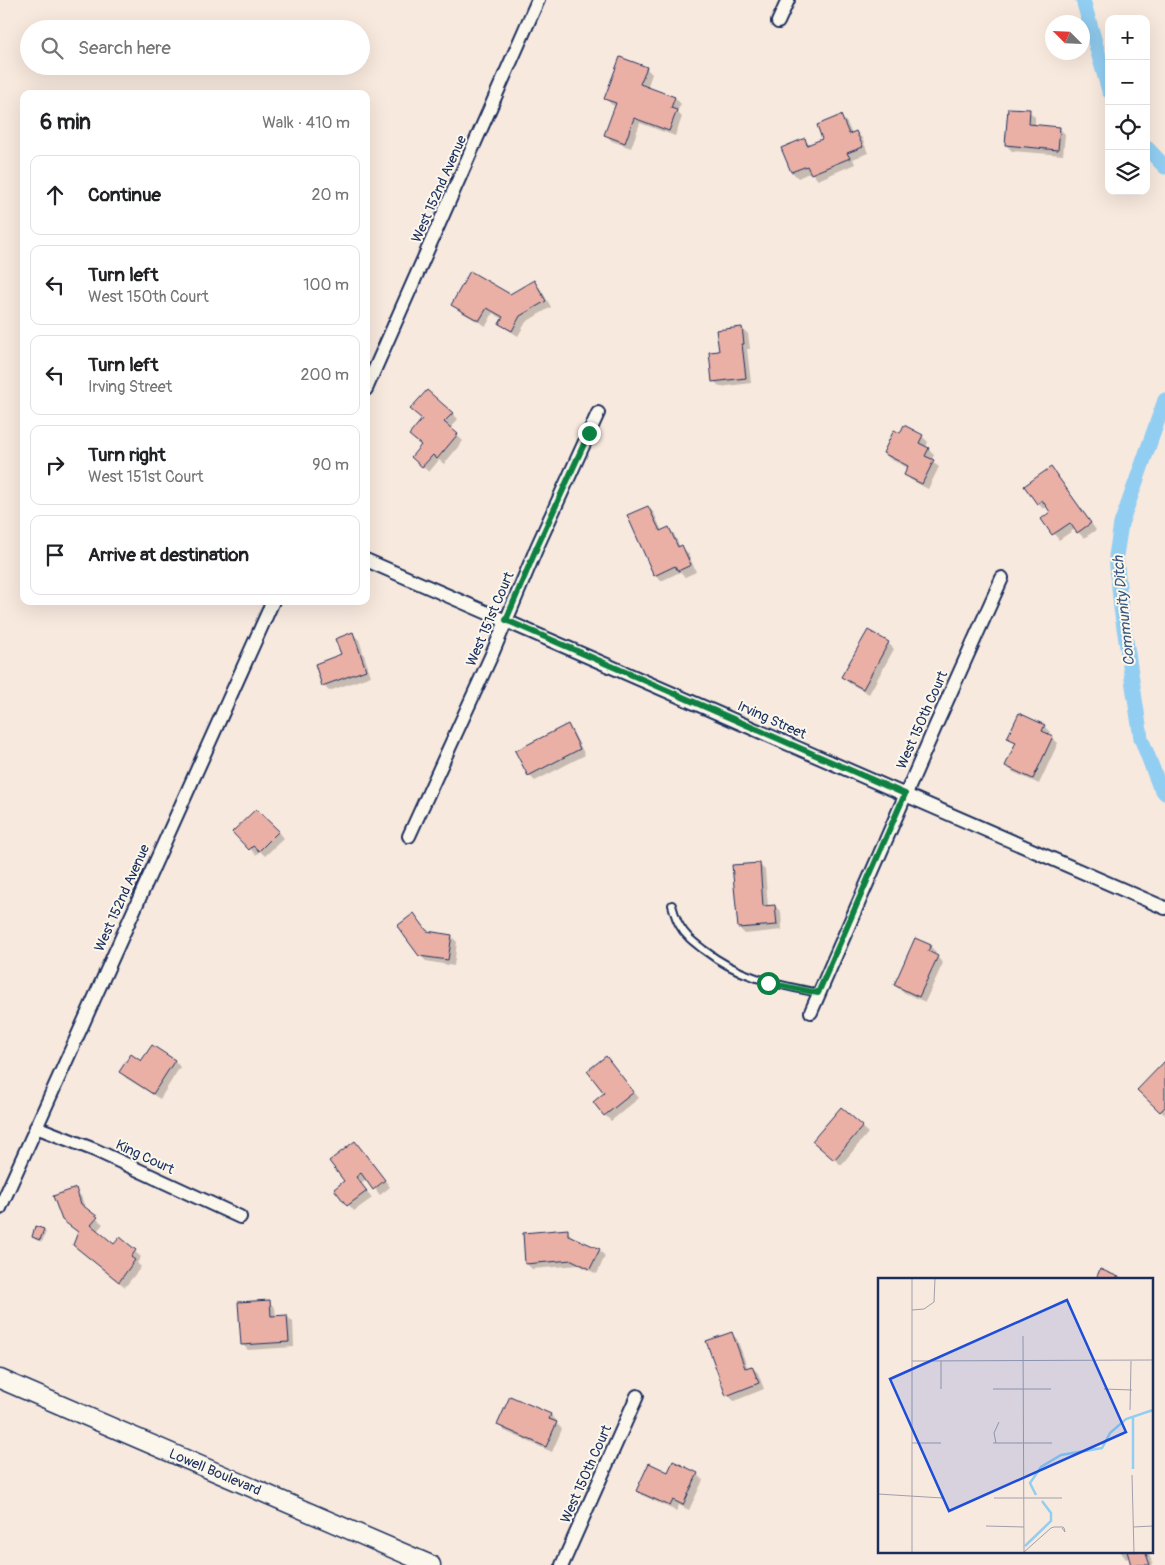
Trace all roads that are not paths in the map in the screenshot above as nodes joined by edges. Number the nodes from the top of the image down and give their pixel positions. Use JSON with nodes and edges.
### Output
{"nodes":[{"id":1,"x":538,"y":0,"type":"edge"},
{"id":2,"x":788,"y":0,"type":"edge"},
{"id":3,"x":778,"y":22,"type":"dead end"},
{"id":4,"x":370,"y":380,"type":"edge"},
{"id":5,"x":598,"y":413,"type":"dead end"},
{"id":6,"x":370,"y":562,"type":"edge"},
{"id":7,"x":1002,"y":578,"type":"dead end"},
{"id":8,"x":271,"y":605,"type":"edge"},
{"id":9,"x":506,"y":620,"type":"junction"},
{"id":10,"x":905,"y":794,"type":"junction"},
{"id":11,"x":409,"y":836,"type":"dead end"},
{"id":12,"x":672,"y":905,"type":"dead end"},
{"id":13,"x":1165,"y":908,"type":"edge"},
{"id":14,"x":818,"y":993,"type":"junction"},
{"id":15,"x":810,"y":1012,"type":"dead end"},
{"id":16,"x":36,"y":1127,"type":"junction"},
{"id":17,"x":0,"y":1208,"type":"edge"},
{"id":18,"x":240,"y":1218,"type":"dead end"},
{"id":19,"x":0,"y":1379,"type":"edge"},
{"id":20,"x":637,"y":1396,"type":"dead end"},
{"id":21,"x":431,"y":1565,"type":"edge"},
{"id":22,"x":562,"y":1565,"type":"edge"}],
"edges":[{"from":1,"to":4,"type":"street","name":"West 152nd Avenue"},
{"from":2,"to":3,"type":"street"},
{"from":5,"to":9,"type":"street","name":"West 151st Court"},
{"from":6,"to":9,"type":"street","name":"Irving Street"},
{"from":7,"to":10,"type":"street","name":"West 150th Court"},
{"from":8,"to":16,"type":"street","name":"West 152nd Avenue"},
{"from":9,"to":10,"type":"street","name":"Irving Street"},
{"from":9,"to":11,"type":"street","name":"West 151st Court"},
{"from":10,"to":13,"type":"street","name":"Irving Street"},
{"from":10,"to":14,"type":"street","name":"West 150th Court"},
{"from":12,"to":14,"type":"lane"},
{"from":14,"to":15,"type":"street","name":"West 150th Court"},
{"from":16,"to":17,"type":"street","name":"West 152nd Avenue"},
{"from":16,"to":18,"type":"street","name":"King Court"},
{"from":19,"to":21,"type":"main road","name":"Lowell Boulevard"},
{"from":20,"to":22,"type":"street","name":"West 150th Court"}]}
